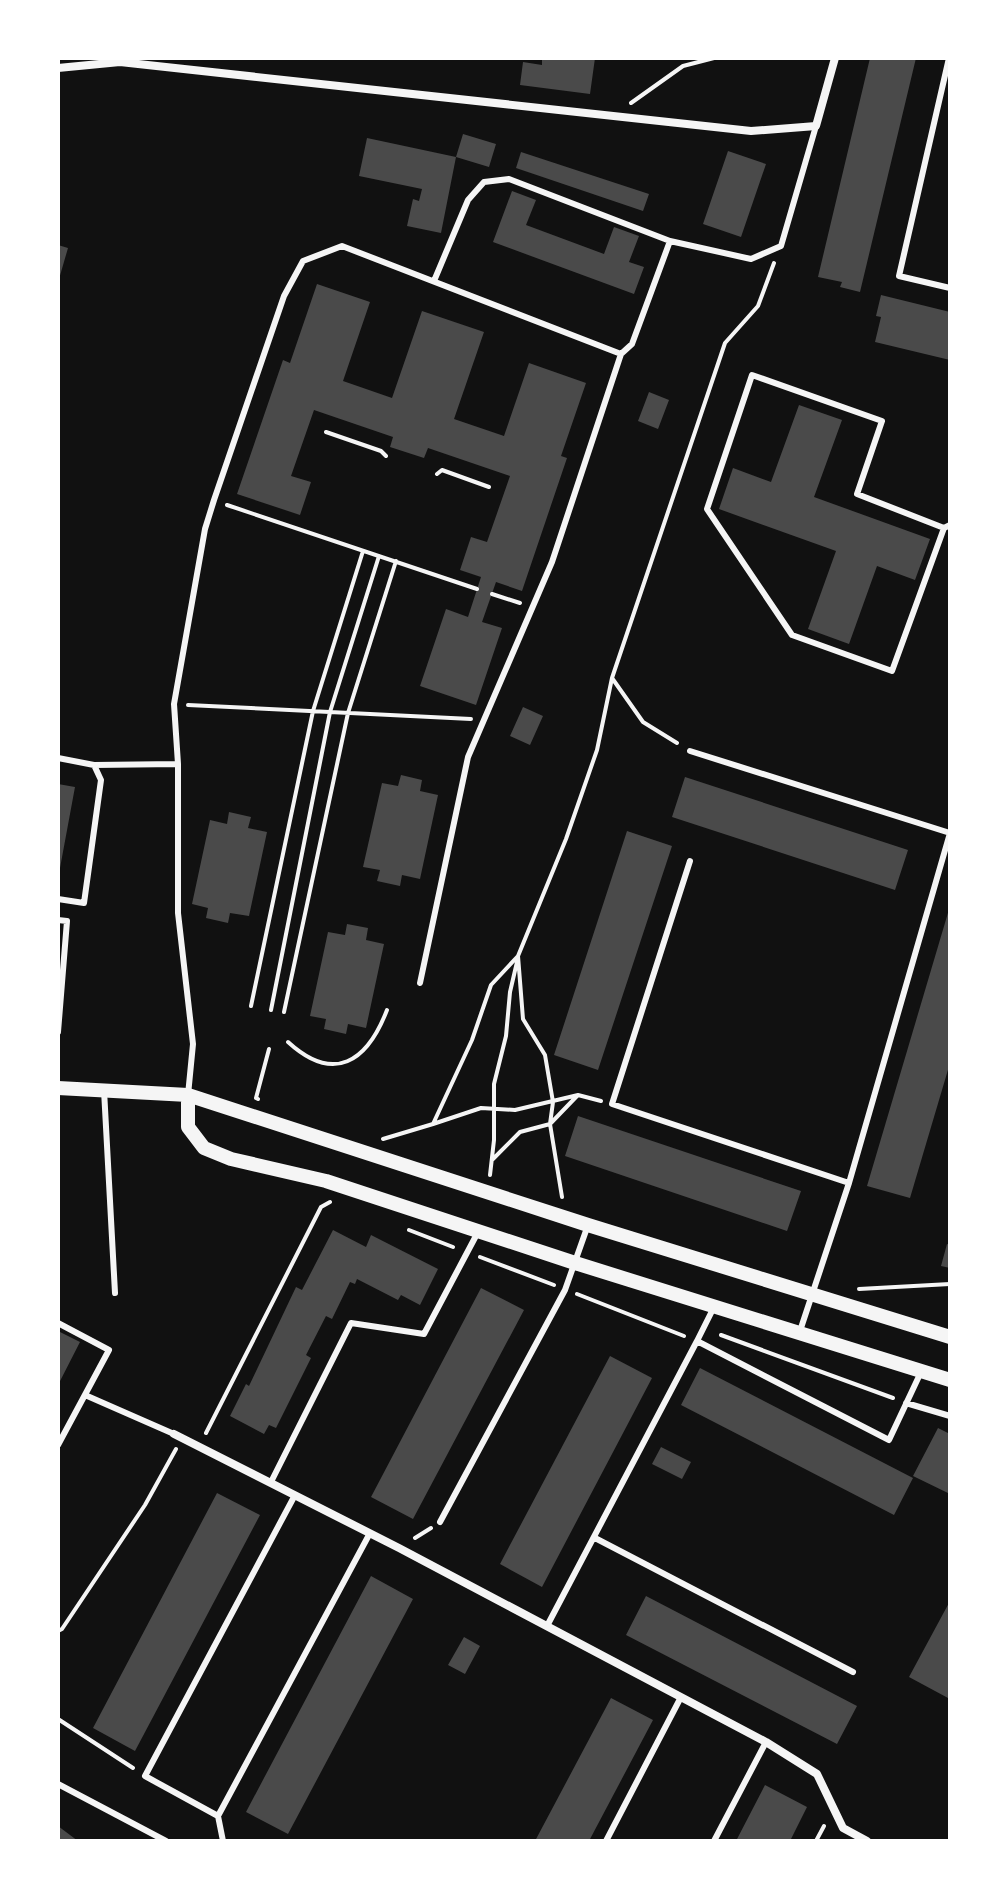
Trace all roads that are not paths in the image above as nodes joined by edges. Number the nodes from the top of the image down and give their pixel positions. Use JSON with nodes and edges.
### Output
{"nodes":[{"id":1,"x":835,"y":58,"type":"edge"},
{"id":2,"x":949,"y":58,"type":"edge"},
{"id":3,"x":58,"y":68,"type":"edge"},
{"id":4,"x":816,"y":126,"type":"junction"},
{"id":5,"x":670,"y":241,"type":"junction"},
{"id":6,"x":434,"y":281,"type":"junction"},
{"id":7,"x":950,"y":288,"type":"edge"},
{"id":8,"x":621,"y":354,"type":"junction"},
{"id":9,"x":947,"y":526,"type":"edge"},
{"id":10,"x":690,"y":751,"type":"road end"},
{"id":11,"x":58,"y":758,"type":"edge"},
{"id":12,"x":178,"y":764,"type":"junction"},
{"id":13,"x":94,"y":765,"type":"junction"},
{"id":14,"x":690,"y":861,"type":"dead end"},
{"id":15,"x":58,"y":899,"type":"edge"},
{"id":16,"x":58,"y":920,"type":"edge"},
{"id":17,"x":420,"y":983,"type":"dead end"},
{"id":18,"x":58,"y":1032,"type":"edge"},
{"id":19,"x":58,"y":1088,"type":"edge"},
{"id":20,"x":104,"y":1090,"type":"junction"},
{"id":21,"x":188,"y":1095,"type":"junction"},
{"id":22,"x":849,"y":1183,"type":"junction"},
{"id":23,"x":588,"y":1225,"type":"junction"},
{"id":24,"x":478,"y":1232,"type":"junction"},
{"id":25,"x":575,"y":1263,"type":"junction"},
{"id":26,"x":115,"y":1293,"type":"dead end"},
{"id":27,"x":811,"y":1294,"type":"junction"},
{"id":28,"x":715,"y":1307,"type":"junction"},
{"id":29,"x":58,"y":1323,"type":"edge"},
{"id":30,"x":799,"y":1334,"type":"junction"},
{"id":31,"x":950,"y":1337,"type":"edge"},
{"id":32,"x":697,"y":1341,"type":"junction"},
{"id":33,"x":921,"y":1371,"type":"junction"},
{"id":34,"x":950,"y":1380,"type":"edge"},
{"id":35,"x":85,"y":1395,"type":"junction"},
{"id":36,"x":906,"y":1403,"type":"junction"},
{"id":37,"x":950,"y":1416,"type":"edge"},
{"id":38,"x":178,"y":1436,"type":"joint"},
{"id":39,"x":58,"y":1445,"type":"edge"},
{"id":40,"x":271,"y":1482,"type":"junction"},
{"id":41,"x":295,"y":1495,"type":"junction"},
{"id":42,"x":440,"y":1522,"type":"road end"},
{"id":43,"x":370,"y":1533,"type":"junction"},
{"id":44,"x":595,"y":1538,"type":"junction"},
{"id":45,"x":547,"y":1626,"type":"junction"},
{"id":46,"x":853,"y":1672,"type":"dead end"},
{"id":47,"x":681,"y":1697,"type":"junction"},
{"id":48,"x":766,"y":1742,"type":"junction"},
{"id":49,"x":58,"y":1784,"type":"edge"},
{"id":50,"x":218,"y":1816,"type":"junction"},
{"id":51,"x":166,"y":1841,"type":"edge"},
{"id":52,"x":223,"y":1841,"type":"edge"},
{"id":53,"x":606,"y":1841,"type":"edge"},
{"id":54,"x":714,"y":1841,"type":"edge"},
{"id":55,"x":867,"y":1841,"type":"edge"}],
"edges":[{"from":1,"to":4,"type":"street"},
{"from":2,"to":7,"type":"lane"},
{"from":3,"to":4,"type":"street"},
{"from":4,"to":5,"type":"lane"},
{"from":5,"to":6,"type":"lane"},
{"from":5,"to":8,"type":"lane"},
{"from":6,"to":8,"type":"lane"},
{"from":6,"to":12,"type":"lane"},
{"from":8,"to":17,"type":"lane"},
{"from":9,"to":9,"type":"lane"},
{"from":10,"to":22,"type":"lane"},
{"from":11,"to":13,"type":"lane"},
{"from":12,"to":13,"type":"lane"},
{"from":12,"to":21,"type":"lane"},
{"from":13,"to":15,"type":"lane"},
{"from":14,"to":22,"type":"lane"},
{"from":16,"to":18,"type":"lane"},
{"from":19,"to":20,"type":"street"},
{"from":20,"to":21,"type":"street"},
{"from":20,"to":26,"type":"lane"},
{"from":21,"to":23,"type":"street"},
{"from":21,"to":24,"type":"street"},
{"from":22,"to":27,"type":"lane"},
{"from":23,"to":25,"type":"lane"},
{"from":23,"to":27,"type":"street"},
{"from":24,"to":25,"type":"street"},
{"from":24,"to":40,"type":"lane"},
{"from":25,"to":28,"type":"street"},
{"from":25,"to":42,"type":"lane"},
{"from":27,"to":30,"type":"lane"},
{"from":27,"to":31,"type":"street"},
{"from":28,"to":30,"type":"street"},
{"from":28,"to":32,"type":"lane"},
{"from":29,"to":35,"type":"lane"},
{"from":30,"to":33,"type":"street"},
{"from":32,"to":36,"type":"lane"},
{"from":32,"to":44,"type":"lane"},
{"from":33,"to":34,"type":"street"},
{"from":33,"to":36,"type":"lane"},
{"from":35,"to":38,"type":"lane"},
{"from":35,"to":39,"type":"lane"},
{"from":36,"to":37,"type":"lane"},
{"from":38,"to":40,"type":"street"},
{"from":40,"to":41,"type":"street"},
{"from":41,"to":43,"type":"street"},
{"from":41,"to":50,"type":"lane"},
{"from":43,"to":45,"type":"street"},
{"from":43,"to":50,"type":"lane"},
{"from":44,"to":45,"type":"lane"},
{"from":44,"to":46,"type":"lane"},
{"from":45,"to":47,"type":"street"},
{"from":47,"to":48,"type":"street"},
{"from":47,"to":53,"type":"lane"},
{"from":48,"to":54,"type":"lane"},
{"from":48,"to":55,"type":"street"},
{"from":49,"to":51,"type":"lane"},
{"from":50,"to":52,"type":"lane"}]}
